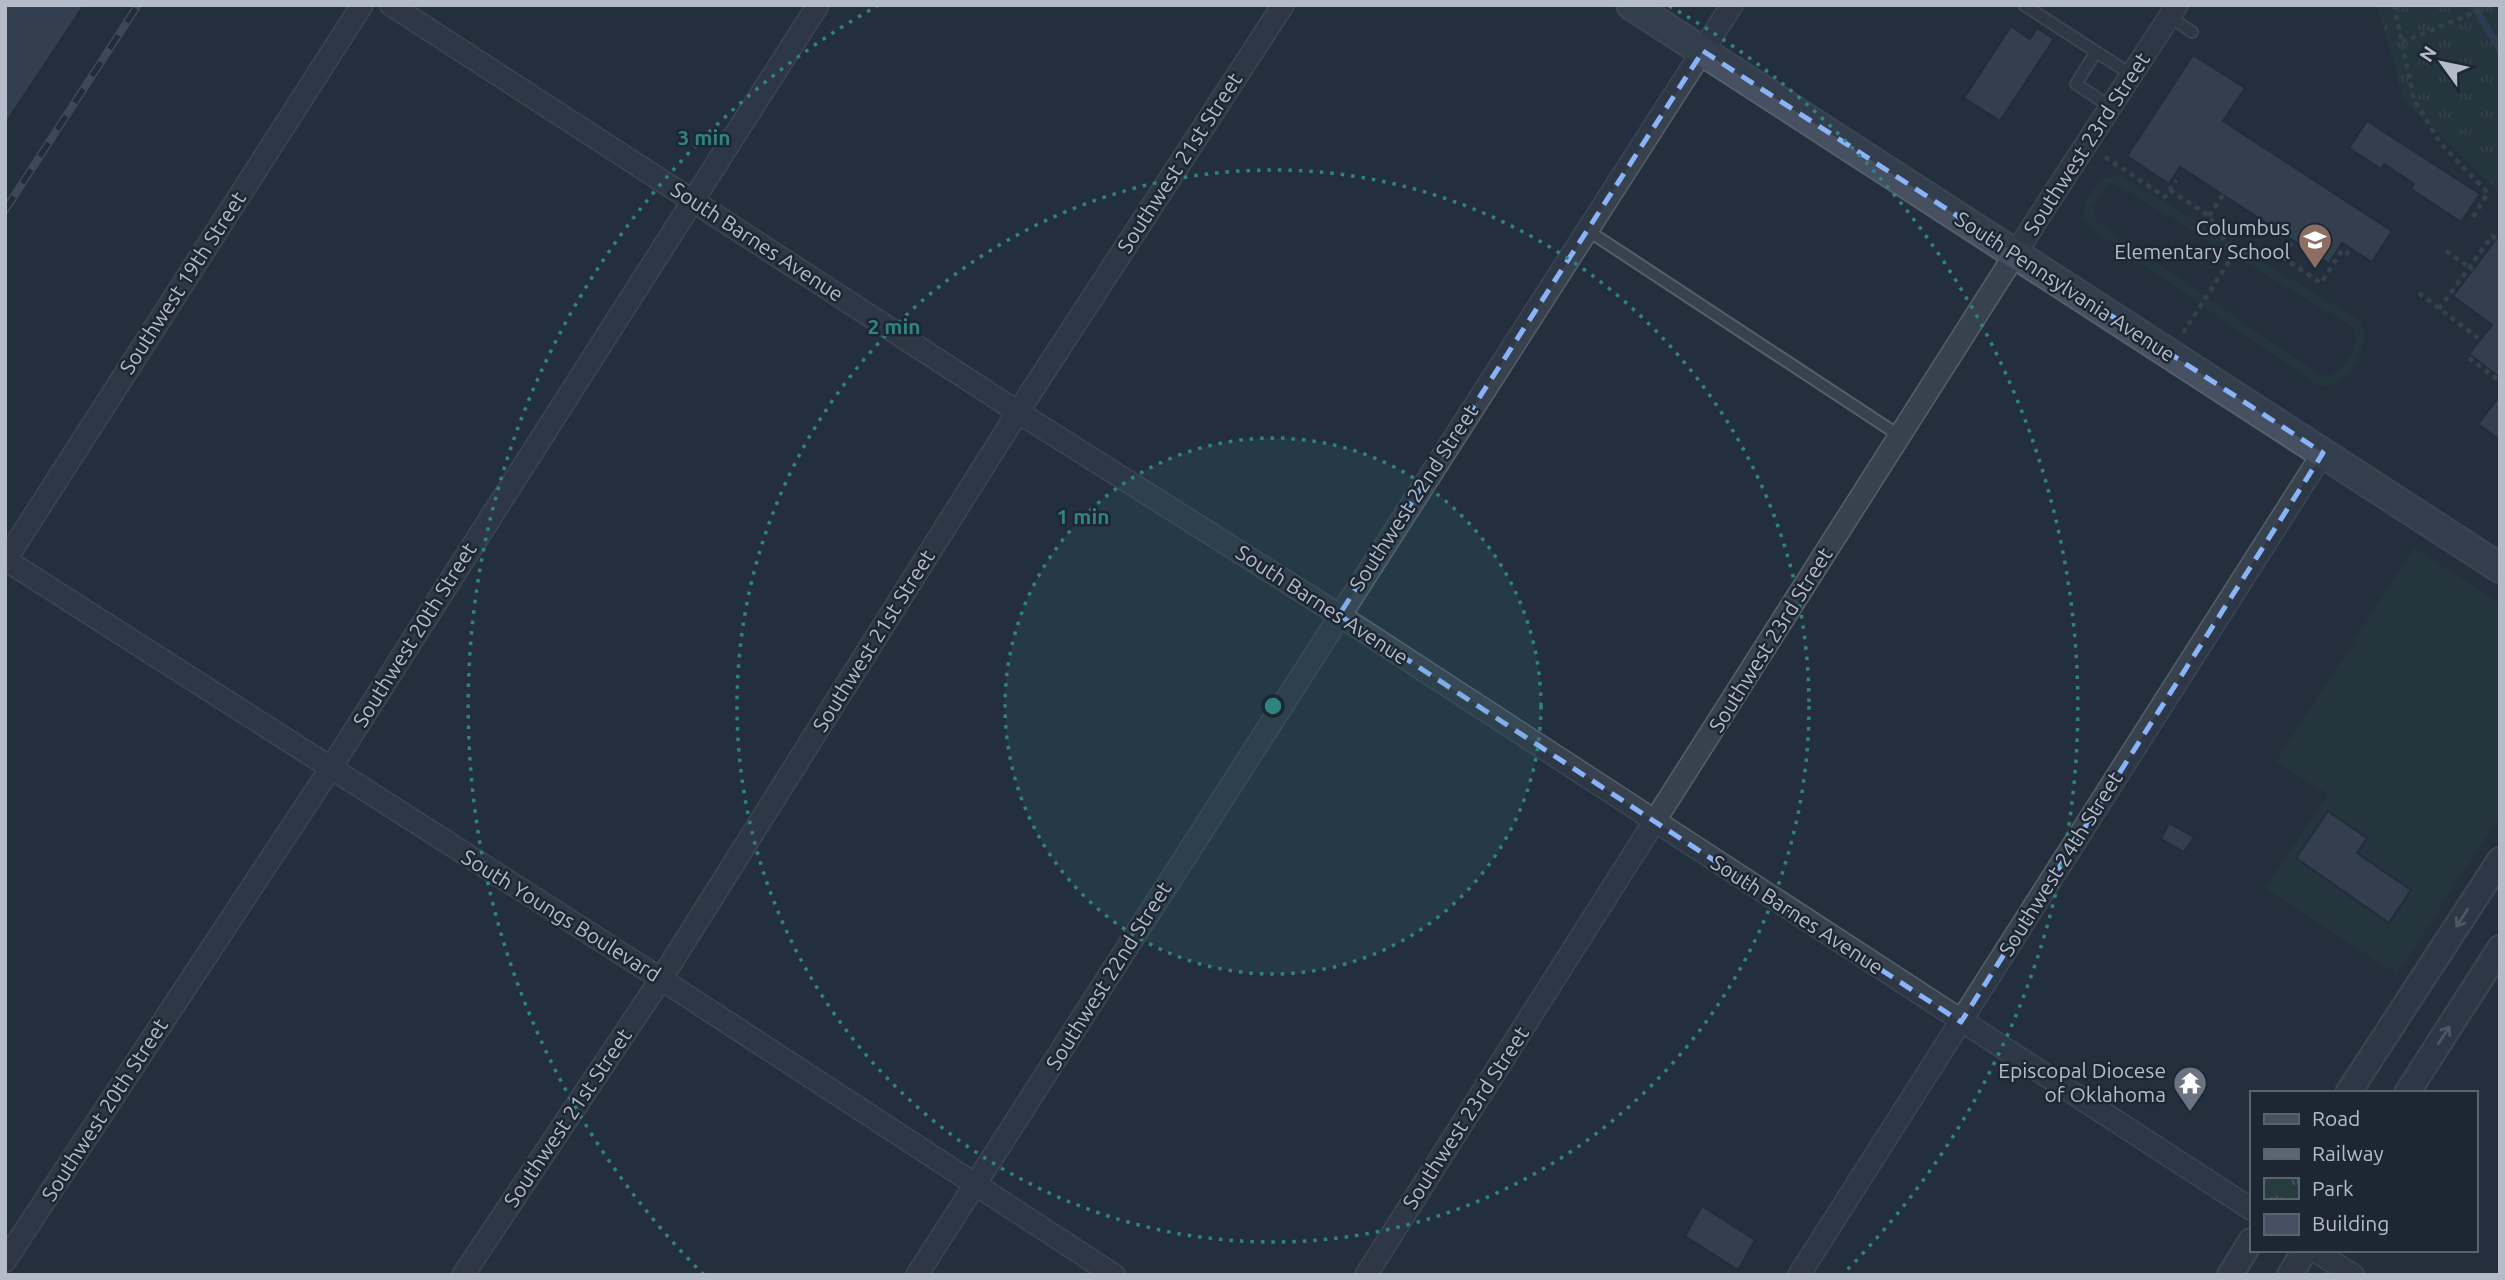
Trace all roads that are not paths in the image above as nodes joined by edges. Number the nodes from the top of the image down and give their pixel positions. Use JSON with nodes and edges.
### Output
{"nodes":[{"id":1,"x":362,"y":5,"type":"edge"},
{"id":2,"x":391,"y":5,"type":"edge"},
{"id":3,"x":818,"y":5,"type":"edge"},
{"id":4,"x":1283,"y":5,"type":"edge"},
{"id":5,"x":1631,"y":5,"type":"edge"},
{"id":6,"x":1732,"y":5,"type":"edge"},
{"id":7,"x":2024,"y":5,"type":"edge"},
{"id":8,"x":2173,"y":11,"type":"edge"},
{"id":9,"x":2192,"y":32,"type":"dead end"},
{"id":10,"x":1703,"y":51,"type":"junction"},
{"id":11,"x":2096,"y":52,"type":"junction"},
{"id":12,"x":2132,"y":75,"type":"junction"},
{"id":13,"x":2111,"y":107,"type":"junction"},
{"id":14,"x":692,"y":200,"type":"junction"},
{"id":15,"x":1587,"y":230,"type":"junction"},
{"id":16,"x":2015,"y":254,"type":"junction"},
{"id":17,"x":1018,"y":412,"type":"junction"},
{"id":18,"x":1900,"y":436,"type":"junction"},
{"id":19,"x":2323,"y":453,"type":"junction"},
{"id":20,"x":6,"y":561,"type":"edge"},
{"id":21,"x":2500,"y":568,"type":"edge"},
{"id":22,"x":1339,"y":615,"type":"junction"},
{"id":23,"x":330,"y":769,"type":"junction"},
{"id":24,"x":1655,"y":823,"type":"junction"},
{"id":25,"x":2500,"y":860,"type":"edge"},
{"id":26,"x":2500,"y":948,"type":"edge"},
{"id":27,"x":661,"y":979,"type":"junction"},
{"id":28,"x":1961,"y":1022,"type":"junction"},
{"id":29,"x":2349,"y":1091,"type":"edge"},
{"id":30,"x":2408,"y":1091,"type":"edge"},
{"id":31,"x":975,"y":1186,"type":"junction"},
{"id":32,"x":2250,"y":1208,"type":"edge"},
{"id":33,"x":2250,"y":1243,"type":"edge"},
{"id":34,"x":2304,"y":1252,"type":"edge"},
{"id":35,"x":2317,"y":1252,"type":"edge"},
{"id":36,"x":5,"y":1261,"type":"edge"},
{"id":37,"x":463,"y":1275,"type":"edge"},
{"id":38,"x":917,"y":1275,"type":"edge"},
{"id":39,"x":1114,"y":1275,"type":"edge"},
{"id":40,"x":1366,"y":1275,"type":"edge"},
{"id":41,"x":1799,"y":1275,"type":"edge"},
{"id":42,"x":2230,"y":1275,"type":"edge"},
{"id":43,"x":2290,"y":1275,"type":"edge"},
{"id":44,"x":2353,"y":1275,"type":"edge"}],
"edges":[{"from":1,"to":20,"type":"street","name":"Southwest 19th Street"},
{"from":2,"to":14,"type":"street","name":"South Barnes Avenue"},
{"from":3,"to":14,"type":"street","name":"Southwest 20th Street"},
{"from":4,"to":17,"type":"street","name":"Southwest 21st Street"},
{"from":5,"to":10,"type":"main road","name":"South Pennsylvania Avenue"},
{"from":6,"to":10,"type":"street","name":"Southwest 22nd Street"},
{"from":7,"to":11,"type":"lane"},
{"from":8,"to":9,"type":"lane"},
{"from":8,"to":12,"type":"street","name":"Southwest 23rd Street"},
{"from":10,"to":15,"type":"street","name":"Southwest 22nd Street"},
{"from":10,"to":16,"type":"main road","name":"South Pennsylvania Avenue"},
{"from":11,"to":12,"type":"lane"},
{"from":11,"to":13,"type":"lane"},
{"from":12,"to":13,"type":"street","name":"Southwest 23rd Street"},
{"from":13,"to":16,"type":"street","name":"Southwest 23rd Street"},
{"from":14,"to":17,"type":"street","name":"South Barnes Avenue"},
{"from":14,"to":23,"type":"street","name":"Southwest 20th Street"},
{"from":15,"to":18,"type":"lane"},
{"from":15,"to":22,"type":"street","name":"Southwest 22nd Street"},
{"from":16,"to":18,"type":"street","name":"Southwest 23rd Street"},
{"from":16,"to":19,"type":"main road","name":"South Pennsylvania Avenue"},
{"from":17,"to":22,"type":"street","name":"South Barnes Avenue"},
{"from":17,"to":27,"type":"street","name":"Southwest 21st Street"},
{"from":18,"to":24,"type":"street","name":"Southwest 23rd Street"},
{"from":19,"to":21,"type":"main road","name":"South Pennsylvania Avenue"},
{"from":19,"to":28,"type":"street","name":"Southwest 24th Street"},
{"from":20,"to":23,"type":"street","name":"South Youngs Boulevard"},
{"from":22,"to":24,"type":"street","name":"South Barnes Avenue"},
{"from":22,"to":31,"type":"street","name":"Southwest 22nd Street"},
{"from":23,"to":27,"type":"street","name":"South Youngs Boulevard"},
{"from":23,"to":36,"type":"street","name":"Southwest 20th Street"},
{"from":24,"to":28,"type":"street","name":"South Barnes Avenue"},
{"from":24,"to":40,"type":"street","name":"Southwest 23rd Street"},
{"from":25,"to":29,"type":"street","one_way":true},
{"from":30,"to":26,"type":"street","one_way":true},
{"from":27,"to":31,"type":"street","name":"South Youngs Boulevard"},
{"from":27,"to":37,"type":"street","name":"Southwest 21st Street"},
{"from":28,"to":32,"type":"street","name":"South Barnes Avenue"},
{"from":28,"to":41,"type":"street","name":"Southwest 24th Street"},
{"from":31,"to":38,"type":"street","name":"Southwest 22nd Street"},
{"from":31,"to":39,"type":"street","name":"South Youngs Boulevard"},
{"from":33,"to":42,"type":"street"},
{"from":34,"to":43,"type":"street"},
{"from":35,"to":44,"type":"street"}]}
